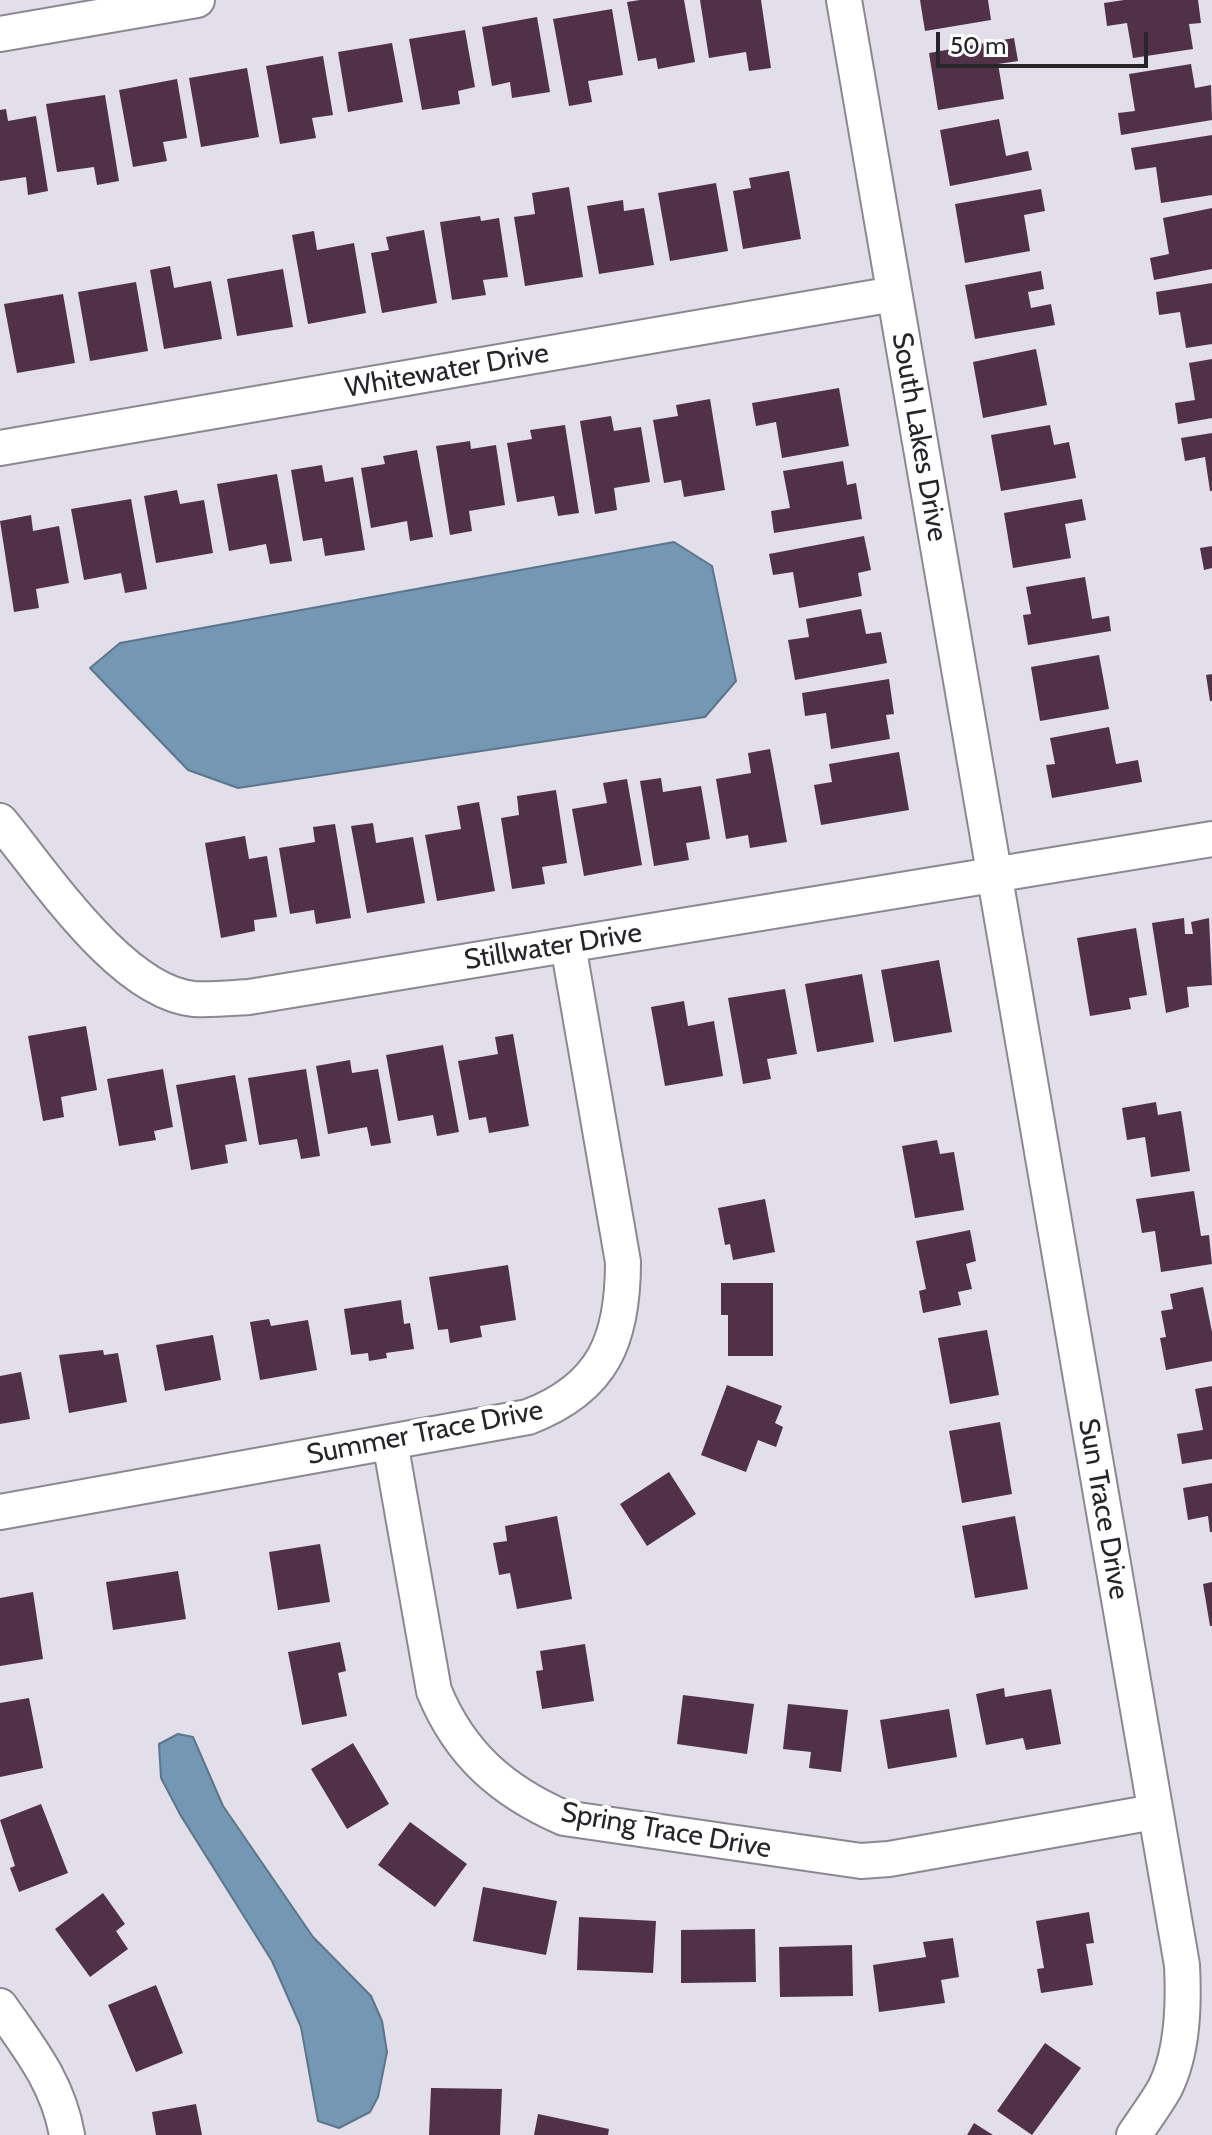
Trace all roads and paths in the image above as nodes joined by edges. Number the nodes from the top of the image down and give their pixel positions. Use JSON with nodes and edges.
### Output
{"nodes":[{"id":1,"x":197,"y":0,"type":"edge"},
{"id":2,"x":844,"y":0,"type":"edge"},
{"id":3,"x":0,"y":34,"type":"edge"},
{"id":4,"x":894,"y":294,"type":"junction"},
{"id":5,"x":0,"y":448,"type":"edge"},
{"id":6,"x":0,"y":821,"type":"edge"},
{"id":7,"x":1212,"y":839,"type":"edge"},
{"id":8,"x":994,"y":874,"type":"junction"},
{"id":9,"x":568,"y":945,"type":"junction"},
{"id":10,"x":390,"y":1442,"type":"junction"},
{"id":11,"x":0,"y":1512,"type":"edge"},
{"id":12,"x":1154,"y":1812,"type":"junction"},
{"id":13,"x":0,"y":2006,"type":"edge"},
{"id":14,"x":67,"y":2135,"type":"edge"},
{"id":15,"x":1134,"y":2135,"type":"edge"}],
"edges":[{"from":1,"to":3,"type":"street"},
{"from":2,"to":4,"type":"street","name":"South Lakes Drive"},
{"from":4,"to":5,"type":"street","name":"Whitewater Drive"},
{"from":4,"to":8,"type":"street","name":"South Lakes Drive"},
{"from":6,"to":9,"type":"street","name":"Stillwater Drive"},
{"from":7,"to":8,"type":"street","name":"Stillwater Drive"},
{"from":8,"to":9,"type":"street","name":"Stillwater Drive"},
{"from":8,"to":12,"type":"street","name":"Sun Trace Drive"},
{"from":9,"to":10,"type":"street","name":"Summer Trace Drive"},
{"from":10,"to":11,"type":"street","name":"Summer Trace Drive"},
{"from":10,"to":12,"type":"street","name":"Spring Trace Drive"},
{"from":12,"to":15,"type":"street","name":"Sun Trace Drive"},
{"from":13,"to":14,"type":"street"}]}
